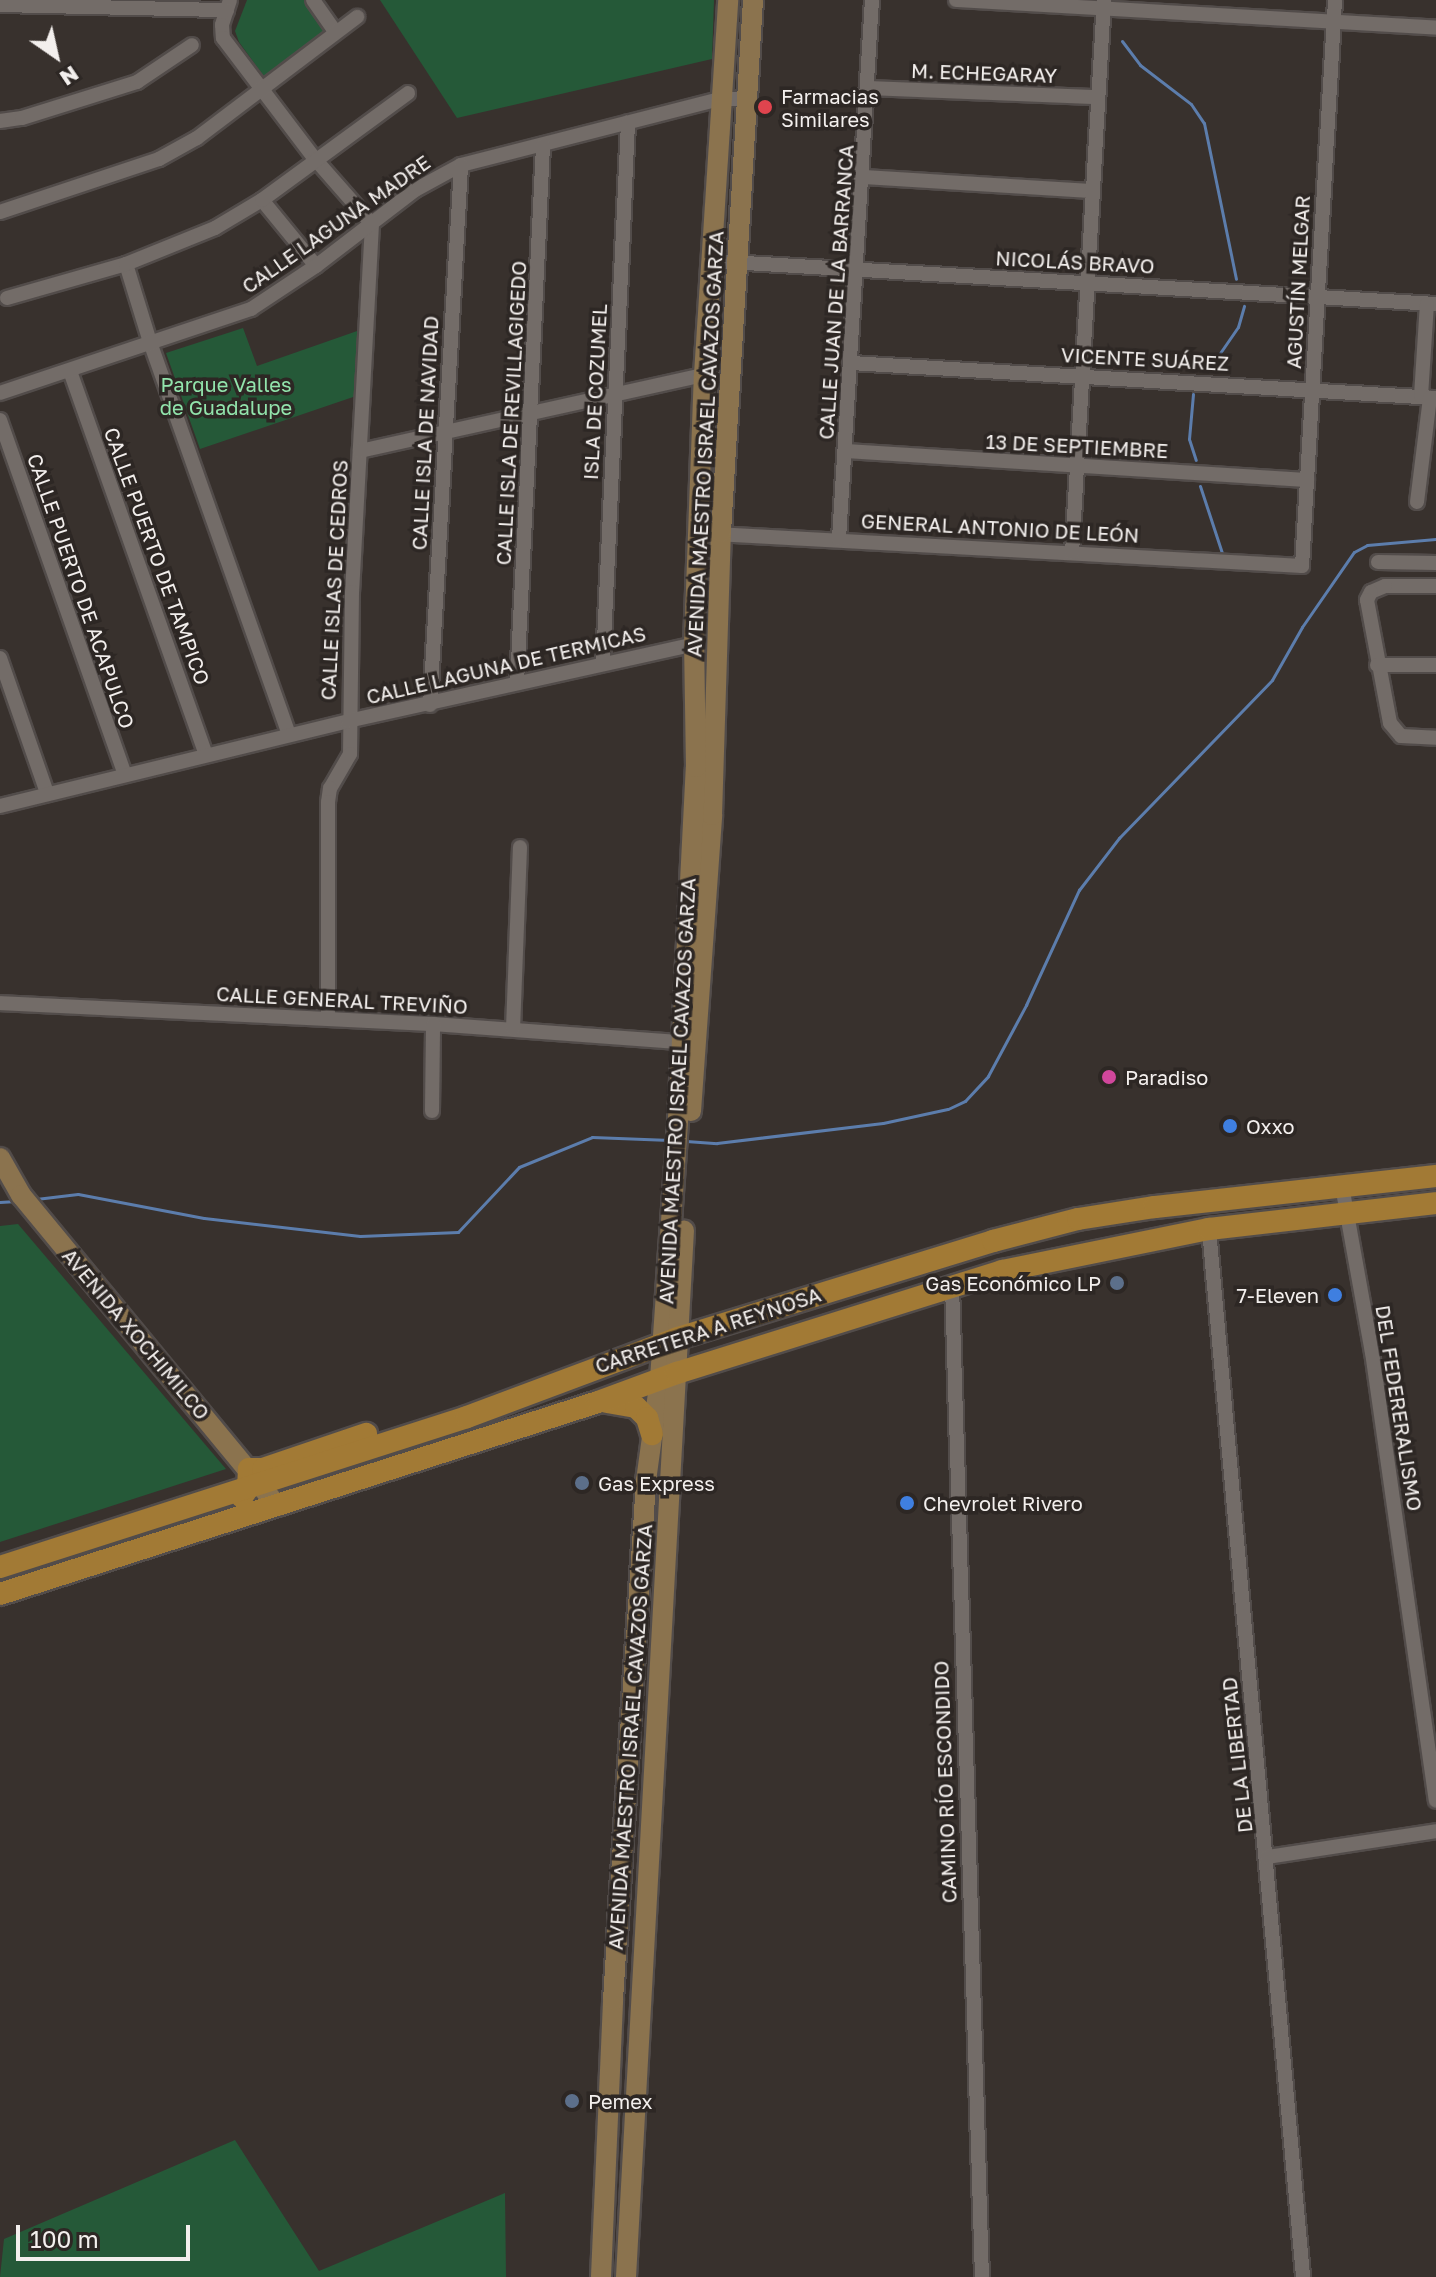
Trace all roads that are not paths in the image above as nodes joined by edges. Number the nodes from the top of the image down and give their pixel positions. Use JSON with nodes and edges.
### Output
{"nodes":[{"id":1,"x":313,"y":0,"type":"edge"},
{"id":2,"x":728,"y":0,"type":"edge"},
{"id":3,"x":753,"y":0,"type":"edge"},
{"id":4,"x":872,"y":0,"type":"edge"},
{"id":5,"x":956,"y":0,"type":"edge"},
{"id":6,"x":1335,"y":0,"type":"edge"},
{"id":7,"x":0,"y":5,"type":"edge"},
{"id":8,"x":228,"y":5,"type":"edge"},
{"id":9,"x":1104,"y":5,"type":"edge"},
{"id":10,"x":357,"y":17,"type":"dead end"},
{"id":11,"x":1334,"y":24,"type":"junction"},
{"id":12,"x":1436,"y":28,"type":"edge"},
{"id":13,"x":335,"y":31,"type":"junction"},
{"id":14,"x":192,"y":45,"type":"dead end"},
{"id":15,"x":869,"y":88,"type":"junction"},
{"id":16,"x":261,"y":89,"type":"junction"},
{"id":17,"x":408,"y":93,"type":"dead end"},
{"id":18,"x":1098,"y":97,"type":"junction"},
{"id":19,"x":720,"y":99,"type":"junction"},
{"id":20,"x":748,"y":99,"type":"junction"},
{"id":21,"x":4,"y":121,"type":"edge"},
{"id":22,"x":628,"y":123,"type":"junction"},
{"id":23,"x":543,"y":146,"type":"junction"},
{"id":24,"x":315,"y":159,"type":"junction"},
{"id":25,"x":461,"y":165,"type":"junction"},
{"id":26,"x":863,"y":177,"type":"junction"},
{"id":27,"x":1092,"y":191,"type":"junction"},
{"id":28,"x":262,"y":200,"type":"junction"},
{"id":29,"x":0,"y":212,"type":"edge"},
{"id":30,"x":372,"y":224,"type":"junction"},
{"id":31,"x":712,"y":261,"type":"junction"},
{"id":32,"x":737,"y":261,"type":"junction"},
{"id":33,"x":126,"y":264,"type":"junction"},
{"id":34,"x":316,"y":266,"type":"junction"},
{"id":35,"x":858,"y":269,"type":"junction"},
{"id":36,"x":1088,"y":282,"type":"junction"},
{"id":37,"x":7,"y":298,"type":"dead end"},
{"id":38,"x":1318,"y":298,"type":"junction"},
{"id":39,"x":1432,"y":304,"type":"edge"},
{"id":40,"x":150,"y":342,"type":"junction"},
{"id":41,"x":851,"y":363,"type":"junction"},
{"id":42,"x":70,"y":371,"type":"junction"},
{"id":43,"x":704,"y":375,"type":"junction"},
{"id":44,"x":1081,"y":376,"type":"junction"},
{"id":45,"x":1312,"y":388,"type":"junction"},
{"id":46,"x":0,"y":393,"type":"edge"},
{"id":47,"x":614,"y":396,"type":"junction"},
{"id":48,"x":1429,"y":397,"type":"edge"},
{"id":49,"x":532,"y":414,"type":"junction"},
{"id":50,"x":0,"y":420,"type":"edge"},
{"id":51,"x":446,"y":431,"type":"junction"},
{"id":52,"x":360,"y":451,"type":"junction"},
{"id":53,"x":845,"y":451,"type":"junction"},
{"id":54,"x":1076,"y":466,"type":"junction"},
{"id":55,"x":1307,"y":480,"type":"junction"},
{"id":56,"x":1417,"y":502,"type":"dead end"},
{"id":57,"x":721,"y":532,"type":"junction"},
{"id":58,"x":697,"y":533,"type":"junction"},
{"id":59,"x":839,"y":539,"type":"junction"},
{"id":60,"x":1072,"y":553,"type":"junction"},
{"id":61,"x":1378,"y":562,"type":"dead end"},
{"id":62,"x":1430,"y":563,"type":"edge"},
{"id":63,"x":1302,"y":566,"type":"joint"},
{"id":64,"x":1429,"y":586,"type":"edge"},
{"id":65,"x":694,"y":644,"type":"junction"},
{"id":66,"x":0,"y":658,"type":"edge"},
{"id":67,"x":603,"y":663,"type":"junction"},
{"id":68,"x":1377,"y":665,"type":"junction"},
{"id":69,"x":1436,"y":665,"type":"edge"},
{"id":70,"x":517,"y":683,"type":"junction"},
{"id":71,"x":430,"y":705,"type":"junction"},
{"id":72,"x":348,"y":721,"type":"junction"},
{"id":73,"x":289,"y":735,"type":"junction"},
{"id":74,"x":1436,"y":738,"type":"edge"},
{"id":75,"x":206,"y":755,"type":"junction"},
{"id":76,"x":125,"y":775,"type":"junction"},
{"id":77,"x":47,"y":793,"type":"junction"},
{"id":78,"x":0,"y":806,"type":"edge"},
{"id":79,"x":520,"y":847,"type":"dead end"},
{"id":80,"x":0,"y":1003,"type":"edge"},
{"id":81,"x":328,"y":1018,"type":"junction"},
{"id":82,"x":433,"y":1024,"type":"junction"},
{"id":83,"x":513,"y":1029,"type":"junction"},
{"id":84,"x":681,"y":1042,"type":"junction"},
{"id":85,"x":432,"y":1111,"type":"dead end"},
{"id":86,"x":684,"y":1121,"type":"junction"},
{"id":87,"x":4,"y":1166,"type":"edge"},
{"id":88,"x":1436,"y":1176,"type":"edge"},
{"id":89,"x":1342,"y":1186,"type":"junction"},
{"id":90,"x":1436,"y":1203,"type":"edge"},
{"id":91,"x":1348,"y":1213,"type":"junction"},
{"id":92,"x":1209,"y":1229,"type":"junction"},
{"id":93,"x":981,"y":1245,"type":"junction"},
{"id":94,"x":952,"y":1285,"type":"junction"},
{"id":95,"x":670,"y":1341,"type":"junction"},
{"id":96,"x":745,"y":1351,"type":"junction"},
{"id":97,"x":669,"y":1376,"type":"junction"},
{"id":98,"x":598,"y":1402,"type":"junction"},
{"id":99,"x":652,"y":1434,"type":"junction"},
{"id":100,"x":252,"y":1481,"type":"junction"},
{"id":101,"x":277,"y":1506,"type":"junction"},
{"id":102,"x":115,"y":1554,"type":"junction"},
{"id":103,"x":0,"y":1567,"type":"edge"},
{"id":104,"x":0,"y":1594,"type":"edge"},
{"id":105,"x":1436,"y":1800,"type":"edge"},
{"id":106,"x":1436,"y":1831,"type":"edge"},
{"id":107,"x":1267,"y":1857,"type":"junction"},
{"id":108,"x":604,"y":2205,"type":"junction"},
{"id":109,"x":630,"y":2206,"type":"junction"},
{"id":110,"x":601,"y":2276,"type":"edge"},
{"id":111,"x":626,"y":2276,"type":"edge"},
{"id":112,"x":982,"y":2277,"type":"edge"},
{"id":113,"x":1303,"y":2277,"type":"edge"}],
"edges":[{"from":1,"to":13,"type":"street"},
{"from":2,"to":19,"type":"main road","name":"AVENIDA MAESTRO ISRAEL CAVAZOS GARZA"},
{"from":3,"to":20,"type":"main road","name":"AVENIDA MAESTRO ISRAEL CAVAZOS GARZA"},
{"from":4,"to":15,"type":"street","name":"CALLE JUAN DE LA BARRANCA"},
{"from":5,"to":9,"type":"street"},
{"from":6,"to":11,"type":"street","name":"AGUSTÍN MELGAR"},
{"from":7,"to":8,"type":"street"},
{"from":8,"to":16,"type":"street"},
{"from":9,"to":11,"type":"street"},
{"from":9,"to":18,"type":"street"},
{"from":10,"to":13,"type":"street"},
{"from":11,"to":12,"type":"street"},
{"from":11,"to":38,"type":"street","name":"AGUSTÍN MELGAR"},
{"from":13,"to":16,"type":"street"},
{"from":14,"to":21,"type":"street"},
{"from":15,"to":18,"type":"street","name":"M. ECHEGARAY"},
{"from":15,"to":26,"type":"street","name":"CALLE JUAN DE LA BARRANCA"},
{"from":16,"to":24,"type":"street"},
{"from":16,"to":29,"type":"street"},
{"from":17,"to":24,"type":"street"},
{"from":18,"to":27,"type":"street"},
{"from":19,"to":20,"type":"street","name":"CALLE LAGUNA MADRE"},
{"from":19,"to":22,"type":"street","name":"CALLE LAGUNA MADRE"},
{"from":19,"to":31,"type":"main road","name":"AVENIDA MAESTRO ISRAEL CAVAZOS GARZA"},
{"from":20,"to":32,"type":"main road","name":"AVENIDA MAESTRO ISRAEL CAVAZOS GARZA"},
{"from":22,"to":23,"type":"street","name":"CALLE LAGUNA MADRE"},
{"from":22,"to":47,"type":"street","name":"ISLA DE COZUMEL"},
{"from":23,"to":25,"type":"street","name":"CALLE LAGUNA MADRE"},
{"from":23,"to":49,"type":"street","name":"CALLE ISLA DE REVILLAGIGEDO"},
{"from":24,"to":28,"type":"street"},
{"from":24,"to":30,"type":"street"},
{"from":25,"to":30,"type":"street","name":"CALLE LAGUNA MADRE"},
{"from":25,"to":51,"type":"street","name":"CALLE ISLA DE NAVIDAD"},
{"from":26,"to":27,"type":"street"},
{"from":26,"to":35,"type":"street","name":"CALLE JUAN DE LA BARRANCA"},
{"from":27,"to":36,"type":"street"},
{"from":28,"to":33,"type":"street"},
{"from":28,"to":34,"type":"street"},
{"from":30,"to":34,"type":"street","name":"CALLE LAGUNA MADRE"},
{"from":30,"to":52,"type":"street","name":"CALLE ISLAS DE CEDROS"},
{"from":31,"to":32,"type":"street","name":"NICOLÁS BRAVO"},
{"from":31,"to":43,"type":"main road","name":"AVENIDA MAESTRO ISRAEL CAVAZOS GARZA"},
{"from":32,"to":35,"type":"street","name":"NICOLÁS BRAVO"},
{"from":32,"to":57,"type":"main road","name":"AVENIDA MAESTRO ISRAEL CAVAZOS GARZA"},
{"from":33,"to":37,"type":"street"},
{"from":33,"to":40,"type":"street"},
{"from":34,"to":40,"type":"street","name":"CALLE LAGUNA MADRE"},
{"from":35,"to":36,"type":"street","name":"NICOLÁS BRAVO"},
{"from":35,"to":41,"type":"street","name":"CALLE JUAN DE LA BARRANCA"},
{"from":36,"to":38,"type":"street","name":"NICOLÁS BRAVO"},
{"from":36,"to":44,"type":"street"},
{"from":38,"to":39,"type":"street","name":"NICOLÁS BRAVO"},
{"from":38,"to":45,"type":"street","name":"AGUSTÍN MELGAR"},
{"from":39,"to":48,"type":"street"},
{"from":40,"to":42,"type":"street","name":"CALLE LAGUNA MADRE"},
{"from":40,"to":73,"type":"street"},
{"from":41,"to":44,"type":"street","name":"VICENTE SUÁREZ"},
{"from":41,"to":53,"type":"street","name":"CALLE JUAN DE LA BARRANCA"},
{"from":42,"to":46,"type":"street","name":"CALLE LAGUNA MADRE"},
{"from":42,"to":75,"type":"street","name":"CALLE PUERTO DE TAMPICO"},
{"from":43,"to":47,"type":"street"},
{"from":43,"to":58,"type":"main road","name":"AVENIDA MAESTRO ISRAEL CAVAZOS GARZA"},
{"from":44,"to":45,"type":"street","name":"VICENTE SUÁREZ"},
{"from":44,"to":54,"type":"street"},
{"from":45,"to":48,"type":"street","name":"VICENTE SUÁREZ"},
{"from":45,"to":55,"type":"street","name":"AGUSTÍN MELGAR"},
{"from":47,"to":49,"type":"street"},
{"from":47,"to":67,"type":"street","name":"ISLA DE COZUMEL"},
{"from":48,"to":56,"type":"street"},
{"from":49,"to":51,"type":"street"},
{"from":49,"to":70,"type":"street","name":"CALLE ISLA DE REVILLAGIGEDO"},
{"from":50,"to":76,"type":"street","name":"CALLE PUERTO DE ACAPULCO"},
{"from":51,"to":52,"type":"street"},
{"from":51,"to":71,"type":"street","name":"CALLE ISLA DE NAVIDAD"},
{"from":52,"to":72,"type":"street","name":"CALLE ISLAS DE CEDROS"},
{"from":53,"to":54,"type":"street","name":"13 DE SEPTIEMBRE"},
{"from":53,"to":59,"type":"street","name":"CALLE JUAN DE LA BARRANCA"},
{"from":54,"to":55,"type":"street","name":"13 DE SEPTIEMBRE"},
{"from":54,"to":60,"type":"street"},
{"from":55,"to":63,"type":"street","name":"AGUSTÍN MELGAR"},
{"from":57,"to":58,"type":"street","name":"GENERAL ANTONIO DE LEÓN"},
{"from":57,"to":59,"type":"street","name":"GENERAL ANTONIO DE LEÓN"},
{"from":57,"to":86,"type":"main road","name":"AVENIDA MAESTRO ISRAEL CAVAZOS GARZA"},
{"from":58,"to":65,"type":"main road","name":"AVENIDA MAESTRO ISRAEL CAVAZOS GARZA"},
{"from":59,"to":60,"type":"street","name":"GENERAL ANTONIO DE LEÓN"},
{"from":60,"to":63,"type":"street","name":"GENERAL ANTONIO DE LEÓN"},
{"from":61,"to":62,"type":"street"},
{"from":62,"to":64,"type":"street"},
{"from":64,"to":68,"type":"street"},
{"from":65,"to":67,"type":"street","name":"CALLE LAGUNA DE TERMICAS"},
{"from":65,"to":84,"type":"main road","name":"AVENIDA MAESTRO ISRAEL CAVAZOS GARZA"},
{"from":66,"to":77,"type":"street"},
{"from":67,"to":70,"type":"street","name":"CALLE LAGUNA DE TERMICAS"},
{"from":68,"to":69,"type":"street"},
{"from":68,"to":74,"type":"street"},
{"from":70,"to":71,"type":"street","name":"CALLE LAGUNA DE TERMICAS"},
{"from":71,"to":72,"type":"street","name":"CALLE LAGUNA DE TERMICAS"},
{"from":72,"to":73,"type":"street","name":"CALLE LAGUNA DE TERMICAS"},
{"from":72,"to":81,"type":"street","name":"CALLE ISLAS DE CEDROS"},
{"from":73,"to":75,"type":"street","name":"CALLE LAGUNA DE TERMICAS"},
{"from":75,"to":76,"type":"street","name":"CALLE LAGUNA DE TERMICAS"},
{"from":76,"to":77,"type":"street","name":"CALLE LAGUNA DE TERMICAS"},
{"from":77,"to":78,"type":"street","name":"CALLE LAGUNA DE TERMICAS"},
{"from":79,"to":83,"type":"street"},
{"from":80,"to":81,"type":"street","name":"CALLE GENERAL TREVIÑO"},
{"from":81,"to":82,"type":"street","name":"CALLE GENERAL TREVIÑO"},
{"from":82,"to":83,"type":"street","name":"CALLE GENERAL TREVIÑO"},
{"from":82,"to":85,"type":"street"},
{"from":83,"to":84,"type":"street","name":"CALLE GENERAL TREVIÑO"},
{"from":84,"to":86,"type":"main road","name":"AVENIDA MAESTRO ISRAEL CAVAZOS GARZA"},
{"from":86,"to":95,"type":"main road","name":"AVENIDA MAESTRO ISRAEL CAVAZOS GARZA"},
{"from":87,"to":100,"type":"main road","name":"AVENIDA XOCHIMILCO"},
{"from":88,"to":89,"type":"main road","name":"CARRETERA A REYNOSA"},
{"from":89,"to":91,"type":"street","name":"DEL FEDERERALISMO"},
{"from":89,"to":93,"type":"main road","name":"CARRETERA A REYNOSA"},
{"from":90,"to":91,"type":"main road","name":"CARRETERA A REYNOSA"},
{"from":91,"to":92,"type":"main road","name":"CARRETERA A REYNOSA"},
{"from":91,"to":105,"type":"street","name":"DEL FEDERERALISMO"},
{"from":92,"to":94,"type":"main road","name":"CARRETERA A REYNOSA"},
{"from":92,"to":107,"type":"street","name":"DE LA LIBERTAD"},
{"from":93,"to":95,"type":"main road","name":"CARRETERA A REYNOSA"},
{"from":93,"to":96,"type":"main road"},
{"from":94,"to":96,"type":"main road","name":"CARRETERA A REYNOSA"},
{"from":94,"to":112,"type":"street","name":"CAMINO RÍO ESCONDIDO"},
{"from":95,"to":97,"type":"main road","name":"AVENIDA MAESTRO ISRAEL CAVAZOS GARZA"},
{"from":95,"to":100,"type":"main road","name":"CARRETERA A REYNOSA"},
{"from":96,"to":97,"type":"main road","name":"CARRETERA A REYNOSA"},
{"from":97,"to":98,"type":"main road","name":"CARRETERA A REYNOSA"},
{"from":97,"to":99,"type":"main road","name":"AVENIDA MAESTRO ISRAEL CAVAZOS GARZA"},
{"from":97,"to":109,"type":"main road","name":"AVENIDA MAESTRO ISRAEL CAVAZOS GARZA"},
{"from":98,"to":99,"type":"main road"},
{"from":98,"to":101,"type":"main road","name":"CARRETERA A REYNOSA"},
{"from":99,"to":108,"type":"main road","name":"AVENIDA MAESTRO ISRAEL CAVAZOS GARZA"},
{"from":100,"to":101,"type":"main road","name":"AVENIDA XOCHIMILCO"},
{"from":100,"to":102,"type":"main road"},
{"from":100,"to":103,"type":"main road"},
{"from":101,"to":102,"type":"main road","name":"CARRETERA A REYNOSA"},
{"from":102,"to":104,"type":"main road","name":"CARRETERA A REYNOSA"},
{"from":106,"to":107,"type":"street"},
{"from":107,"to":113,"type":"street","name":"DE LA LIBERTAD"},
{"from":108,"to":109,"type":"main road"},
{"from":108,"to":110,"type":"main road","name":"AVENIDA MAESTRO ISRAEL CAVAZOS GARZA"},
{"from":109,"to":111,"type":"main road","name":"AVENIDA MAESTRO ISRAEL CAVAZOS GARZA"},
{"from":110,"to":111,"type":"main road"}]}
